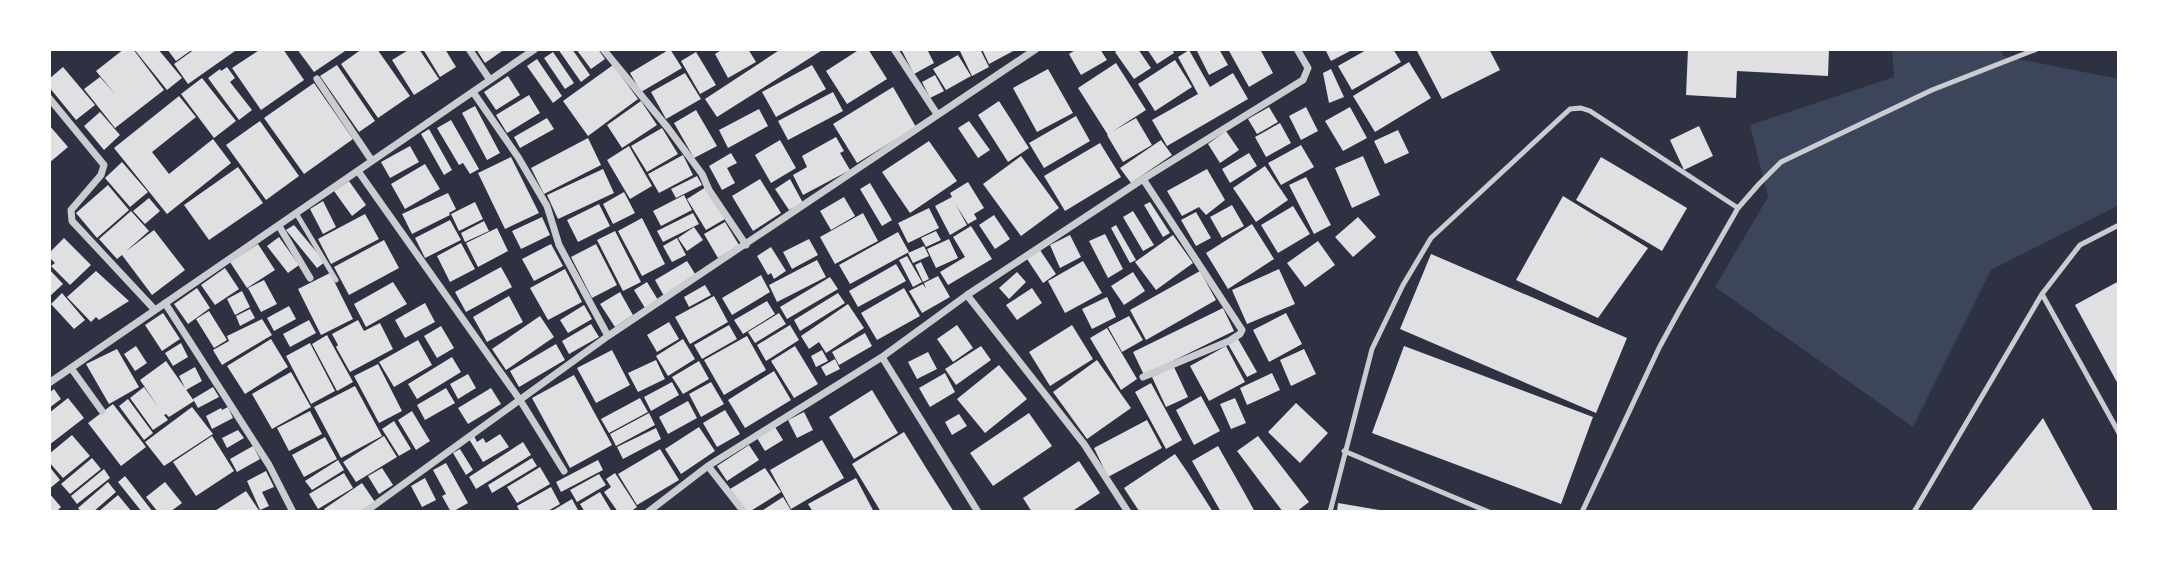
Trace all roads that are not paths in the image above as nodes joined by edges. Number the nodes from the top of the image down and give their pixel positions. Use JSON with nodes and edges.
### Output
{"nodes":[{"id":1,"x":469,"y":49,"type":"edge"},
{"id":2,"x":535,"y":49,"type":"edge"},
{"id":3,"x":603,"y":49,"type":"edge"},
{"id":4,"x":894,"y":49,"type":"edge"},
{"id":5,"x":1037,"y":49,"type":"edge"},
{"id":6,"x":1297,"y":49,"type":"edge"},
{"id":7,"x":2037,"y":49,"type":"edge"},
{"id":8,"x":317,"y":79,"type":"dead end"},
{"id":9,"x":489,"y":80,"type":"junction"},
{"id":10,"x":473,"y":92,"type":"junction"},
{"id":11,"x":49,"y":98,"type":"edge"},
{"id":12,"x":937,"y":114,"type":"junction"},
{"id":13,"x":372,"y":161,"type":"junction"},
{"id":14,"x":358,"y":171,"type":"junction"},
{"id":15,"x":1143,"y":179,"type":"junction"},
{"id":16,"x":1738,"y":208,"type":"junction"},
{"id":17,"x":296,"y":213,"type":"junction"},
{"id":18,"x":2119,"y":225,"type":"edge"},
{"id":19,"x":279,"y":226,"type":"junction"},
{"id":20,"x":746,"y":245,"type":"junction"},
{"id":21,"x":310,"y":278,"type":"dead end"},
{"id":22,"x":336,"y":280,"type":"dead end"},
{"id":23,"x":2042,"y":294,"type":"junction"},
{"id":24,"x":967,"y":295,"type":"junction"},
{"id":25,"x":165,"y":303,"type":"junction"},
{"id":26,"x":155,"y":310,"type":"junction"},
{"id":27,"x":608,"y":336,"type":"junction"},
{"id":28,"x":883,"y":357,"type":"junction"},
{"id":29,"x":71,"y":368,"type":"junction"},
{"id":30,"x":1143,"y":377,"type":"dead end"},
{"id":31,"x":49,"y":383,"type":"edge"},
{"id":32,"x":520,"y":400,"type":"junction"},
{"id":33,"x":102,"y":411,"type":"dead end"},
{"id":34,"x":2119,"y":433,"type":"edge"},
{"id":35,"x":1344,"y":451,"type":"junction"},
{"id":36,"x":708,"y":466,"type":"junction"},
{"id":37,"x":564,"y":471,"type":"dead end"},
{"id":38,"x":293,"y":512,"type":"edge"},
{"id":39,"x":365,"y":512,"type":"edge"},
{"id":40,"x":648,"y":512,"type":"edge"},
{"id":41,"x":744,"y":512,"type":"edge"},
{"id":42,"x":978,"y":512,"type":"edge"},
{"id":43,"x":1128,"y":512,"type":"edge"},
{"id":44,"x":1330,"y":512,"type":"edge"},
{"id":45,"x":1489,"y":512,"type":"edge"},
{"id":46,"x":1582,"y":512,"type":"edge"},
{"id":47,"x":1914,"y":512,"type":"edge"}],
"edges":[{"from":1,"to":9,"type":"street"},
{"from":2,"to":9,"type":"street"},
{"from":3,"to":20,"type":"street"},
{"from":4,"to":12,"type":"street"},
{"from":5,"to":12,"type":"street"},
{"from":6,"to":15,"type":"street"},
{"from":7,"to":16,"type":"lane"},
{"from":8,"to":13,"type":"street"},
{"from":9,"to":10,"type":"street"},
{"from":10,"to":13,"type":"street"},
{"from":10,"to":27,"type":"street"},
{"from":11,"to":26,"type":"street"},
{"from":12,"to":20,"type":"street"},
{"from":13,"to":14,"type":"street"},
{"from":14,"to":17,"type":"street"},
{"from":14,"to":32,"type":"street"},
{"from":15,"to":24,"type":"street"},
{"from":15,"to":30,"type":"street"},
{"from":16,"to":35,"type":"lane"},
{"from":16,"to":46,"type":"lane"},
{"from":17,"to":19,"type":"street"},
{"from":17,"to":22,"type":"lane"},
{"from":18,"to":23,"type":"lane"},
{"from":19,"to":21,"type":"street"},
{"from":19,"to":25,"type":"street"},
{"from":20,"to":27,"type":"street"},
{"from":23,"to":34,"type":"lane"},
{"from":23,"to":47,"type":"lane"},
{"from":24,"to":28,"type":"street"},
{"from":24,"to":43,"type":"street"},
{"from":25,"to":26,"type":"street"},
{"from":25,"to":38,"type":"street"},
{"from":26,"to":29,"type":"street"},
{"from":27,"to":32,"type":"street"},
{"from":28,"to":36,"type":"street"},
{"from":28,"to":42,"type":"street"},
{"from":29,"to":31,"type":"street"},
{"from":29,"to":33,"type":"street"},
{"from":32,"to":37,"type":"street"},
{"from":32,"to":39,"type":"street"},
{"from":35,"to":44,"type":"lane"},
{"from":35,"to":45,"type":"lane"},
{"from":36,"to":40,"type":"street"},
{"from":36,"to":41,"type":"street"}]}
